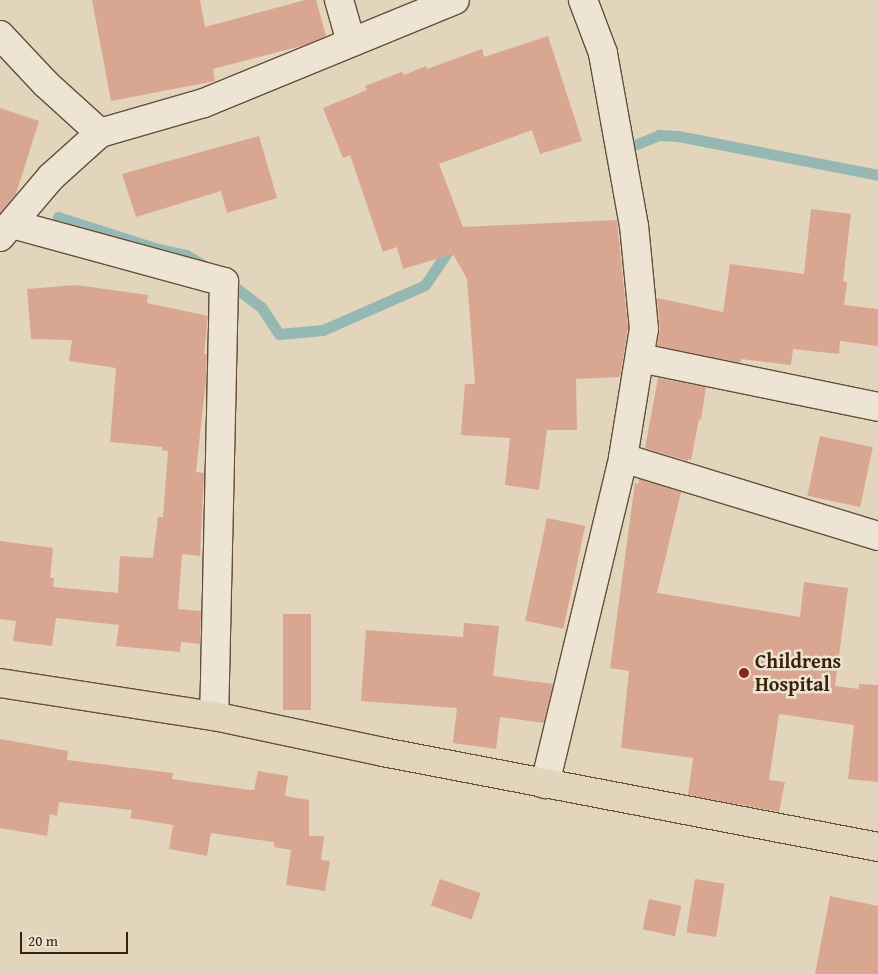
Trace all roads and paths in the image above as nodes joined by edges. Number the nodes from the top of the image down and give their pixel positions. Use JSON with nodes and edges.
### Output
{"nodes":[{"id":1,"x":340,"y":0,"type":"edge"},
{"id":2,"x":454,"y":0,"type":"edge"},
{"id":3,"x":583,"y":0,"type":"edge"},
{"id":4,"x":0,"y":35,"type":"edge"},
{"id":5,"x":351,"y":42,"type":"junction"},
{"id":6,"x":100,"y":133,"type":"junction"},
{"id":7,"x":6,"y":230,"type":"edge"},
{"id":8,"x":640,"y":358,"type":"junction"},
{"id":9,"x":878,"y":407,"type":"edge"},
{"id":10,"x":623,"y":458,"type":"junction"},
{"id":11,"x":878,"y":536,"type":"edge"},
{"id":12,"x":0,"y":683,"type":"edge"},
{"id":13,"x":214,"y":716,"type":"junction"},
{"id":14,"x":546,"y":784,"type":"junction"},
{"id":15,"x":878,"y":847,"type":"edge"}],
"edges":[{"from":1,"to":5,"type":"street"},
{"from":2,"to":5,"type":"street"},
{"from":3,"to":8,"type":"street"},
{"from":4,"to":6,"type":"street"},
{"from":5,"to":6,"type":"street"},
{"from":6,"to":7,"type":"street"},
{"from":7,"to":13,"type":"street"},
{"from":8,"to":9,"type":"street"},
{"from":8,"to":10,"type":"street"},
{"from":10,"to":11,"type":"street"},
{"from":10,"to":14,"type":"street"},
{"from":12,"to":13,"type":"highway"},
{"from":13,"to":14,"type":"highway"},
{"from":14,"to":15,"type":"highway"}]}
